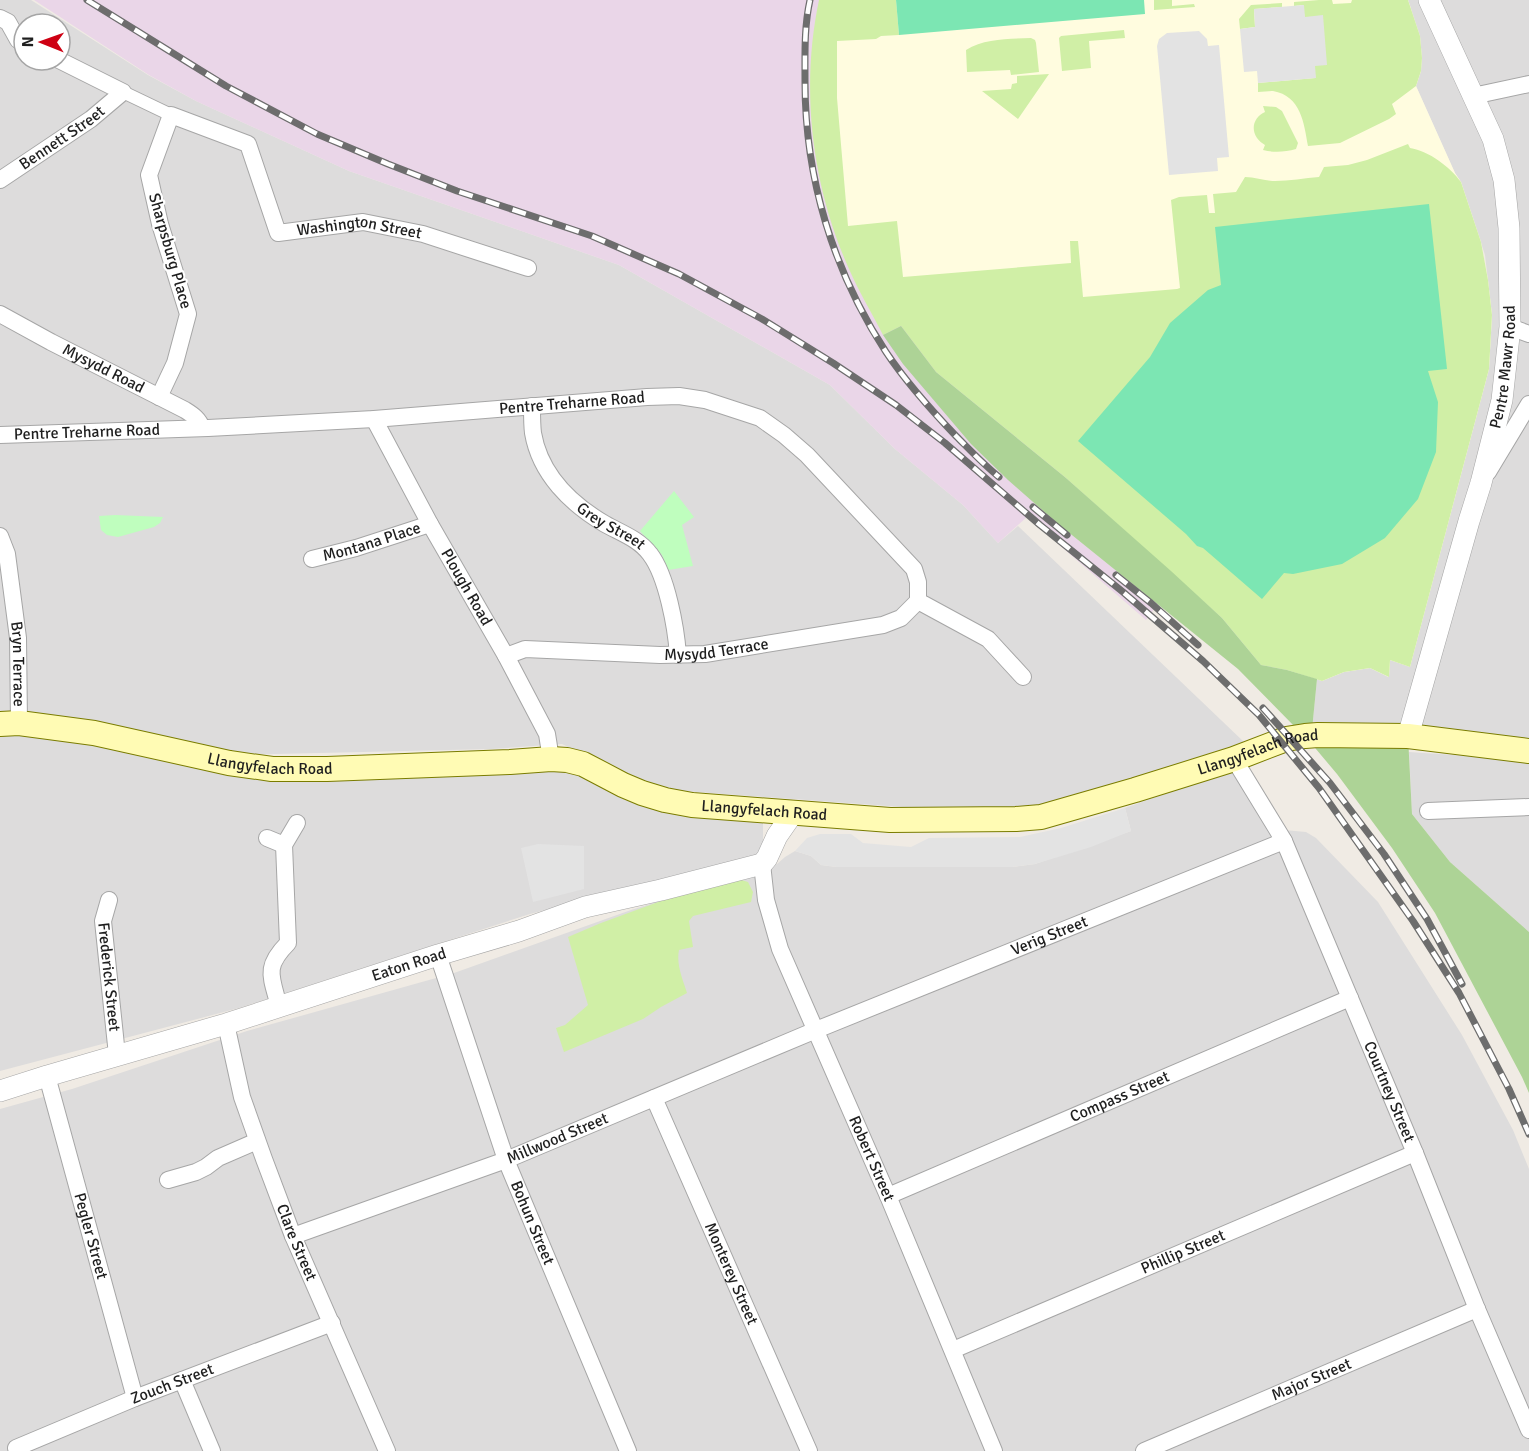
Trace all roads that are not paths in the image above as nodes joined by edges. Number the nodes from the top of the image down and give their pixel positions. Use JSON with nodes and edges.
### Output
{"nodes":[{"id":1,"x":1429,"y":0,"type":"edge"},
{"id":2,"x":0,"y":18,"type":"edge"},
{"id":3,"x":12,"y":29,"type":"edge"},
{"id":4,"x":72,"y":66,"type":"edge"},
{"id":5,"x":1529,"y":84,"type":"edge"},
{"id":6,"x":123,"y":92,"type":"junction"},
{"id":7,"x":1473,"y":96,"type":"junction"},
{"id":8,"x":171,"y":115,"type":"junction"},
{"id":9,"x":0,"y":180,"type":"edge"},
{"id":10,"x":528,"y":268,"type":"dead end"},
{"id":11,"x":0,"y":314,"type":"edge"},
{"id":12,"x":1520,"y":330,"type":"edge"},
{"id":13,"x":159,"y":397,"type":"junction"},
{"id":14,"x":1529,"y":404,"type":"edge"},
{"id":15,"x":532,"y":406,"type":"junction"},
{"id":16,"x":374,"y":419,"type":"junction"},
{"id":17,"x":202,"y":428,"type":"junction"},
{"id":18,"x":0,"y":435,"type":"edge"},
{"id":19,"x":1481,"y":483,"type":"junction"},
{"id":20,"x":430,"y":524,"type":"junction"},
{"id":21,"x":0,"y":536,"type":"edge"},
{"id":22,"x":312,"y":559,"type":"dead end"},
{"id":23,"x":918,"y":601,"type":"junction"},
{"id":24,"x":678,"y":655,"type":"junction"},
{"id":25,"x":506,"y":656,"type":"junction"},
{"id":26,"x":1023,"y":677,"type":"dead end"},
{"id":27,"x":10,"y":724,"type":"edge"},
{"id":28,"x":1408,"y":736,"type":"junction"},
{"id":29,"x":1529,"y":751,"type":"edge"},
{"id":30,"x":551,"y":759,"type":"junction"},
{"id":31,"x":1233,"y":759,"type":"junction"},
{"id":32,"x":1529,"y":807,"type":"edge"},
{"id":33,"x":1428,"y":812,"type":"dead end"},
{"id":34,"x":793,"y":813,"type":"junction"},
{"id":35,"x":297,"y":823,"type":"dead end"},
{"id":36,"x":267,"y":838,"type":"dead end"},
{"id":37,"x":1284,"y":841,"type":"junction"},
{"id":38,"x":284,"y":845,"type":"junction"},
{"id":39,"x":762,"y":864,"type":"junction"},
{"id":40,"x":109,"y":900,"type":"dead end"},
{"id":41,"x":438,"y":955,"type":"junction"},
{"id":42,"x":1350,"y":998,"type":"junction"},
{"id":43,"x":279,"y":1006,"type":"junction"},
{"id":44,"x":226,"y":1024,"type":"junction"},
{"id":45,"x":816,"y":1030,"type":"junction"},
{"id":46,"x":117,"y":1055,"type":"junction"},
{"id":47,"x":47,"y":1076,"type":"junction"},
{"id":48,"x":0,"y":1091,"type":"edge"},
{"id":49,"x":654,"y":1098,"type":"junction"},
{"id":50,"x":257,"y":1141,"type":"junction"},
{"id":51,"x":1415,"y":1154,"type":"junction"},
{"id":52,"x":506,"y":1160,"type":"junction"},
{"id":53,"x":168,"y":1180,"type":"dead end"},
{"id":54,"x":888,"y":1197,"type":"junction"},
{"id":55,"x":293,"y":1236,"type":"junction"},
{"id":56,"x":1477,"y":1309,"type":"junction"},
{"id":57,"x":332,"y":1323,"type":"junction"},
{"id":58,"x":953,"y":1350,"type":"junction"},
{"id":59,"x":182,"y":1380,"type":"junction"},
{"id":60,"x":135,"y":1398,"type":"junction"},
{"id":61,"x":1529,"y":1430,"type":"edge"},
{"id":62,"x":16,"y":1449,"type":"edge"},
{"id":63,"x":212,"y":1451,"type":"edge"},
{"id":64,"x":387,"y":1451,"type":"edge"},
{"id":65,"x":628,"y":1451,"type":"edge"},
{"id":66,"x":809,"y":1451,"type":"edge"},
{"id":67,"x":994,"y":1451,"type":"edge"},
{"id":68,"x":1144,"y":1451,"type":"edge"}],
"edges":[{"from":1,"to":7,"type":"street","name":"Pentre Mawr Road"},
{"from":2,"to":3,"type":"street"},
{"from":4,"to":6,"type":"street"},
{"from":5,"to":7,"type":"street"},
{"from":6,"to":8,"type":"street"},
{"from":6,"to":9,"type":"street","name":"Bennett Street"},
{"from":7,"to":12,"type":"street","name":"Pentre Mawr Road"},
{"from":8,"to":10,"type":"street","name":"Washington Street"},
{"from":8,"to":13,"type":"street","name":"Sharpsburg Place"},
{"from":11,"to":13,"type":"street","name":"Mysydd Road"},
{"from":12,"to":19,"type":"street","name":"Pentre Mawr Road"},
{"from":13,"to":17,"type":"street","name":"Mysydd Road"},
{"from":14,"to":19,"type":"street"},
{"from":15,"to":16,"type":"street","name":"Pentre Treharne Road"},
{"from":15,"to":23,"type":"street","name":"Pentre Treharne Road"},
{"from":15,"to":24,"type":"street","name":"Grey Street"},
{"from":16,"to":17,"type":"street","name":"Pentre Treharne Road"},
{"from":16,"to":20,"type":"street","name":"Plough Road"},
{"from":17,"to":18,"type":"street","name":"Pentre Treharne Road"},
{"from":19,"to":28,"type":"street","name":"Pentre Mawr Road"},
{"from":20,"to":22,"type":"street","name":"Montana Place"},
{"from":20,"to":25,"type":"street","name":"Plough Road"},
{"from":21,"to":27,"type":"street","name":"Bryn Terrace"},
{"from":23,"to":24,"type":"street","name":"Mysydd Terrace"},
{"from":23,"to":26,"type":"street"},
{"from":24,"to":25,"type":"street","name":"Mysydd Terrace"},
{"from":25,"to":30,"type":"street","name":"Plough Road"},
{"from":27,"to":30,"type":"main road","name":"Llangyfelach Road"},
{"from":28,"to":29,"type":"main road","name":"Llangyfelach Road"},
{"from":28,"to":31,"type":"main road","name":"Llangyfelach Road"},
{"from":30,"to":34,"type":"main road","name":"Llangyfelach Road"},
{"from":31,"to":34,"type":"main road","name":"Llangyfelach Road"},
{"from":31,"to":37,"type":"street","name":"Courtney Street"},
{"from":32,"to":33,"type":"street"},
{"from":34,"to":39,"type":"street"},
{"from":35,"to":38,"type":"street"},
{"from":36,"to":38,"type":"street"},
{"from":37,"to":42,"type":"street","name":"Courtney Street"},
{"from":37,"to":45,"type":"street","name":"Verig Street"},
{"from":38,"to":43,"type":"street"},
{"from":39,"to":41,"type":"street","name":"Eaton Road"},
{"from":39,"to":45,"type":"street","name":"Robert Street"},
{"from":40,"to":46,"type":"street","name":"Frederick Street"},
{"from":41,"to":43,"type":"street","name":"Eaton Road"},
{"from":41,"to":52,"type":"street","name":"Bohun Street"},
{"from":42,"to":51,"type":"street","name":"Courtney Street"},
{"from":42,"to":54,"type":"street","name":"Compass Street"},
{"from":43,"to":44,"type":"street","name":"Eaton Road"},
{"from":44,"to":46,"type":"street","name":"Eaton Road"},
{"from":44,"to":50,"type":"street","name":"Clare Street"},
{"from":45,"to":49,"type":"street","name":"Millwood Street"},
{"from":45,"to":54,"type":"street","name":"Robert Street"},
{"from":46,"to":47,"type":"street","name":"Eaton Road"},
{"from":47,"to":48,"type":"street","name":"Eaton Road"},
{"from":47,"to":60,"type":"street","name":"Pegler Street"},
{"from":49,"to":52,"type":"street","name":"Millwood Street"},
{"from":49,"to":66,"type":"street","name":"Monterey Street"},
{"from":50,"to":53,"type":"street"},
{"from":50,"to":55,"type":"street","name":"Clare Street"},
{"from":51,"to":56,"type":"street","name":"Courtney Street"},
{"from":51,"to":58,"type":"street","name":"Phillip Street"},
{"from":52,"to":55,"type":"street","name":"Millwood Street"},
{"from":52,"to":65,"type":"street","name":"Bohun Street"},
{"from":54,"to":58,"type":"street","name":"Robert Street"},
{"from":55,"to":57,"type":"street","name":"Clare Street"},
{"from":56,"to":61,"type":"street","name":"Courtney Street"},
{"from":56,"to":68,"type":"street","name":"Major Street"},
{"from":57,"to":59,"type":"street","name":"Zouch Street"},
{"from":57,"to":64,"type":"street","name":"Clare Street"},
{"from":58,"to":67,"type":"street","name":"Robert Street"},
{"from":59,"to":60,"type":"street","name":"Zouch Street"},
{"from":59,"to":63,"type":"street"},
{"from":60,"to":62,"type":"street","name":"Zouch Street"}]}
